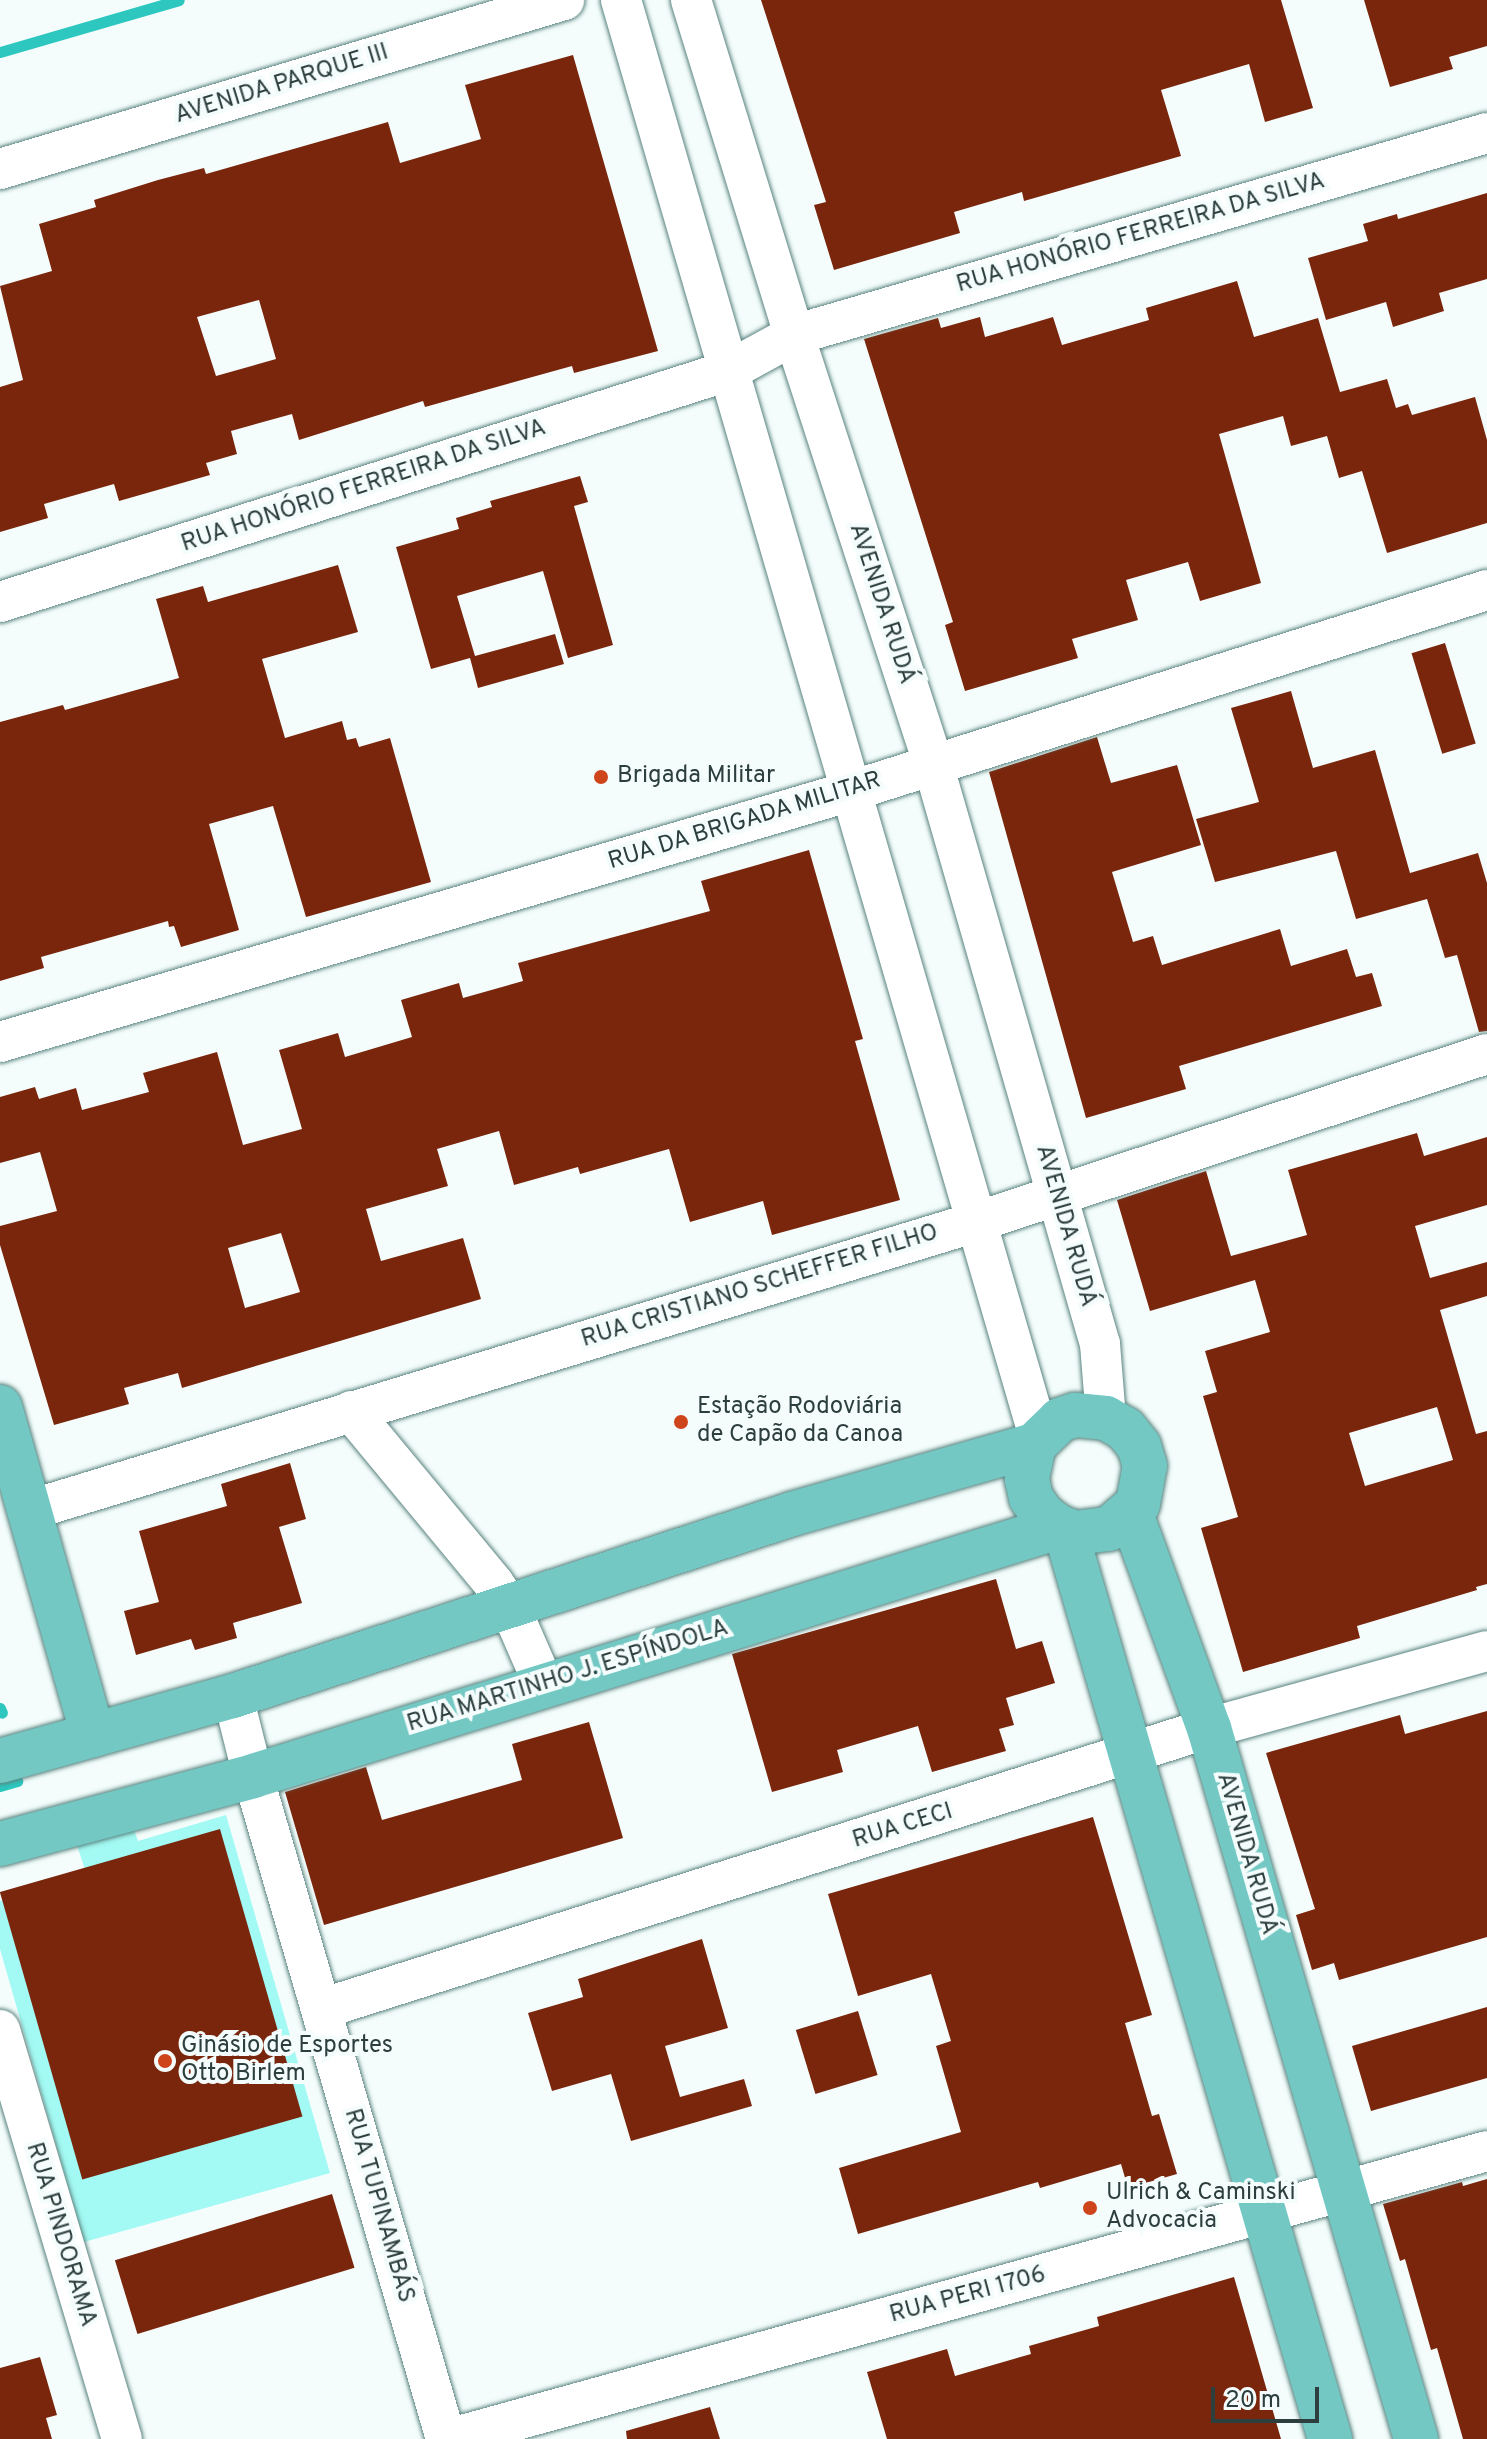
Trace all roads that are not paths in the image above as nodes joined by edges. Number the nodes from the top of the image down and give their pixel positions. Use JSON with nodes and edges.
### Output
{"nodes":[{"id":1,"x":564,"y":0,"type":"edge"},
{"id":2,"x":621,"y":0,"type":"edge"},
{"id":3,"x":691,"y":0,"type":"edge"},
{"id":4,"x":1487,"y":133,"type":"edge"},
{"id":5,"x":0,"y":169,"type":"edge"},
{"id":6,"x":794,"y":335,"type":"junction"},
{"id":7,"x":728,"y":371,"type":"junction"},
{"id":8,"x":1487,"y":590,"type":"edge"},
{"id":9,"x":0,"y":602,"type":"edge"},
{"id":10,"x":933,"y":764,"type":"junction"},
{"id":11,"x":851,"y":791,"type":"junction"},
{"id":12,"x":0,"y":1042,"type":"edge"},
{"id":13,"x":1487,"y":1054,"type":"edge"},
{"id":14,"x":1056,"y":1194,"type":"junction"},
{"id":15,"x":976,"y":1222,"type":"junction"},
{"id":16,"x":0,"y":1407,"type":"edge"},
{"id":17,"x":351,"y":1411,"type":"junction"},
{"id":18,"x":1106,"y":1418,"type":"junction"},
{"id":19,"x":1036,"y":1441,"type":"junction"},
{"id":20,"x":30,"y":1510,"type":"junction"},
{"id":21,"x":1131,"y":1514,"type":"junction"},
{"id":22,"x":1062,"y":1528,"type":"junction"},
{"id":23,"x":510,"y":1607,"type":"junction"},
{"id":24,"x":1487,"y":1651,"type":"edge"},
{"id":25,"x":543,"y":1683,"type":"junction"},
{"id":26,"x":233,"y":1696,"type":"junction"},
{"id":27,"x":1209,"y":1728,"type":"junction"},
{"id":28,"x":93,"y":1735,"type":"junction"},
{"id":29,"x":1133,"y":1755,"type":"junction"},
{"id":30,"x":0,"y":1761,"type":"edge"},
{"id":31,"x":253,"y":1776,"type":"junction"},
{"id":32,"x":0,"y":1844,"type":"edge"},
{"id":33,"x":321,"y":2009,"type":"junction"},
{"id":34,"x":0,"y":2030,"type":"edge"},
{"id":35,"x":7,"y":2084,"type":"edge"},
{"id":36,"x":1487,"y":2151,"type":"edge"},
{"id":37,"x":1344,"y":2192,"type":"junction"},
{"id":38,"x":1265,"y":2214,"type":"junction"},
{"id":39,"x":122,"y":2439,"type":"edge"},
{"id":40,"x":447,"y":2439,"type":"edge"},
{"id":41,"x":1330,"y":2439,"type":"edge"},
{"id":42,"x":1416,"y":2439,"type":"edge"}],
"edges":[{"from":1,"to":5,"type":"street","name":"AVENIDA PARQUE III"},
{"from":2,"to":7,"type":"street"},
{"from":3,"to":6,"type":"street","name":"AVENIDA RUDÁ"},
{"from":4,"to":6,"type":"street","name":"RUA HONÓRIO FERREIRA DA SILVA"},
{"from":6,"to":7,"type":"street","name":"RUA HONÓRIO FERREIRA DA SILVA"},
{"from":6,"to":10,"type":"street","name":"AVENIDA RUDÁ"},
{"from":7,"to":9,"type":"street","name":"RUA HONÓRIO FERREIRA DA SILVA"},
{"from":7,"to":11,"type":"street"},
{"from":8,"to":10,"type":"street","name":"RUA DA BRIGADA MILITAR"},
{"from":10,"to":11,"type":"street","name":"RUA DA BRIGADA MILITAR"},
{"from":10,"to":14,"type":"street","name":"AVENIDA RUDÁ"},
{"from":11,"to":12,"type":"street","name":"RUA DA BRIGADA MILITAR"},
{"from":11,"to":15,"type":"street"},
{"from":13,"to":14,"type":"street","name":"RUA CRISTIANO SCHEFFER FILHO"},
{"from":14,"to":15,"type":"street","name":"RUA CRISTIANO SCHEFFER FILHO"},
{"from":14,"to":18,"type":"street","name":"AVENIDA RUDÁ"},
{"from":15,"to":17,"type":"street","name":"RUA CRISTIANO SCHEFFER FILHO"},
{"from":15,"to":19,"type":"street"},
{"from":16,"to":20,"type":"main road"},
{"from":17,"to":20,"type":"street","name":"RUA CRISTIANO SCHEFFER FILHO"},
{"from":17,"to":23,"type":"street"},
{"from":18,"to":19,"type":"main road"},
{"from":18,"to":21,"type":"main road"},
{"from":19,"to":22,"type":"main road"},
{"from":19,"to":23,"type":"main road"},
{"from":20,"to":28,"type":"main road"},
{"from":21,"to":22,"type":"main road","name":"RUA MARTINHO J. ESPÍNDOLA"},
{"from":21,"to":27,"type":"main road","name":"AVENIDA RUDÁ"},
{"from":22,"to":25,"type":"main road","name":"RUA MARTINHO J. ESPÍNDOLA"},
{"from":22,"to":29,"type":"main road"},
{"from":23,"to":25,"type":"street"},
{"from":23,"to":26,"type":"main road"},
{"from":24,"to":27,"type":"street","name":"RUA CECI"},
{"from":25,"to":31,"type":"main road","name":"RUA MARTINHO J. ESPÍNDOLA"},
{"from":26,"to":28,"type":"main road"},
{"from":26,"to":31,"type":"street","name":"RUA TUPINAMBÁS"},
{"from":27,"to":29,"type":"street","name":"RUA CECI"},
{"from":27,"to":37,"type":"main road","name":"AVENIDA RUDÁ"},
{"from":28,"to":30,"type":"main road"},
{"from":29,"to":33,"type":"street","name":"RUA CECI"},
{"from":29,"to":38,"type":"main road"},
{"from":31,"to":32,"type":"main road","name":"RUA MARTINHO J. ESPÍNDOLA"},
{"from":31,"to":33,"type":"street","name":"RUA TUPINAMBÁS"},
{"from":33,"to":40,"type":"street","name":"RUA TUPINAMBÁS"},
{"from":34,"to":35,"type":"street","name":"RUA PINDORAMA"},
{"from":35,"to":39,"type":"street","name":"RUA PINDORAMA"},
{"from":36,"to":37,"type":"street","name":"RUA PERI 1706"},
{"from":37,"to":38,"type":"street","name":"RUA PERI 1706"},
{"from":37,"to":42,"type":"main road","name":"AVENIDA RUDÁ"},
{"from":38,"to":40,"type":"street","name":"RUA PERI 1706"},
{"from":38,"to":41,"type":"main road"}]}
